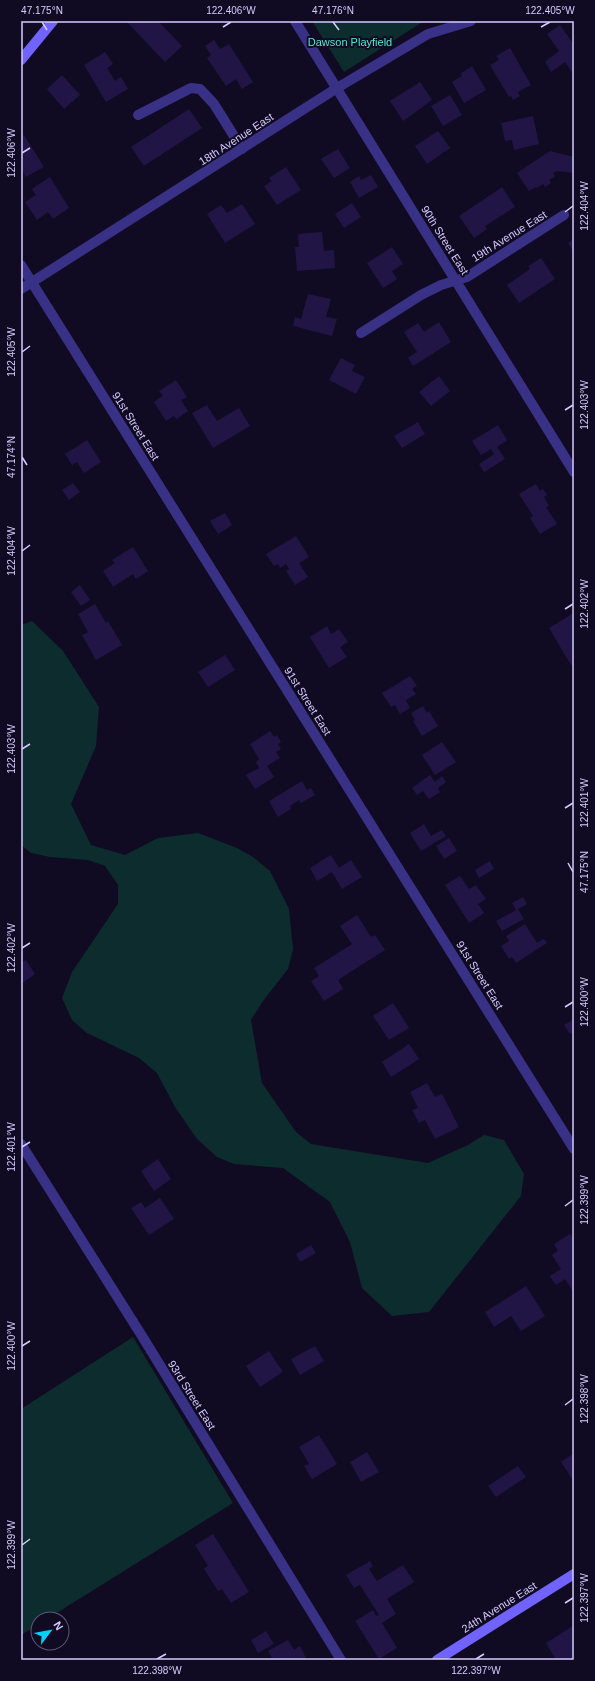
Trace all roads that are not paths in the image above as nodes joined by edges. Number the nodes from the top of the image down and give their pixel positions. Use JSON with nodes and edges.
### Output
{"nodes":[{"id":1,"x":54,"y":21,"type":"edge"},
{"id":2,"x":295,"y":21,"type":"edge"},
{"id":3,"x":471,"y":21,"type":"edge"},
{"id":4,"x":21,"y":60,"type":"edge"},
{"id":5,"x":337,"y":88,"type":"junction"},
{"id":6,"x":138,"y":116,"type":"dead end"},
{"id":7,"x":242,"y":149,"type":"junction"},
{"id":8,"x":564,"y":216,"type":"dead end"},
{"id":9,"x":21,"y":265,"type":"edge"},
{"id":10,"x":455,"y":279,"type":"junction"},
{"id":11,"x":32,"y":283,"type":"junction"},
{"id":12,"x":21,"y":289,"type":"edge"},
{"id":13,"x":361,"y":333,"type":"dead end"},
{"id":14,"x":574,"y":472,"type":"edge"},
{"id":15,"x":21,"y":1144,"type":"edge"},
{"id":16,"x":574,"y":1149,"type":"edge"},
{"id":17,"x":574,"y":1574,"type":"edge"},
{"id":18,"x":341,"y":1660,"type":"edge"},
{"id":19,"x":437,"y":1660,"type":"edge"}],
"edges":[{"from":1,"to":4,"type":"street"},
{"from":2,"to":5,"type":"street","name":"90th Street East"},
{"from":3,"to":5,"type":"street","name":"18th Avenue East"},
{"from":5,"to":7,"type":"street","name":"18th Avenue East"},
{"from":5,"to":10,"type":"street","name":"90th Street East"},
{"from":6,"to":7,"type":"street"},
{"from":7,"to":11,"type":"street","name":"18th Avenue East"},
{"from":8,"to":10,"type":"street","name":"19th Avenue East"},
{"from":9,"to":11,"type":"street","name":"91st Street East"},
{"from":10,"to":13,"type":"street","name":"19th Avenue East"},
{"from":10,"to":14,"type":"street","name":"90th Street East"},
{"from":11,"to":12,"type":"street","name":"18th Avenue East"},
{"from":11,"to":16,"type":"street","name":"91st Street East"},
{"from":15,"to":18,"type":"street","name":"93rd Street East"},
{"from":17,"to":19,"type":"street","name":"24th Avenue East"}]}
